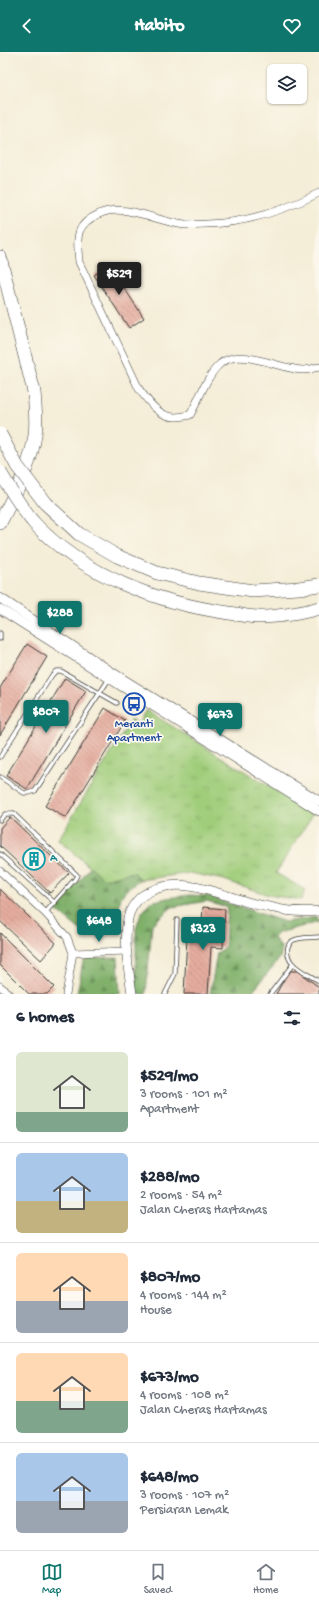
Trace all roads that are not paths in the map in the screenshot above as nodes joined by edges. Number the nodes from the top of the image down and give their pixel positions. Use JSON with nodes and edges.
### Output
{"nodes":[{"id":1,"x":319,"y":193,"type":"edge"},
{"id":2,"x":0,"y":257,"type":"edge"},
{"id":3,"x":319,"y":367,"type":"edge"},
{"id":4,"x":0,"y":434,"type":"edge"},
{"id":5,"x":0,"y":472,"type":"edge"},
{"id":6,"x":0,"y":523,"type":"edge"},
{"id":7,"x":319,"y":585,"type":"edge"},
{"id":8,"x":0,"y":598,"type":"edge"},
{"id":9,"x":319,"y":608,"type":"edge"},
{"id":10,"x":0,"y":609,"type":"edge"},
{"id":11,"x":0,"y":633,"type":"edge"},
{"id":12,"x":0,"y":639,"type":"edge"},
{"id":13,"x":111,"y":676,"type":"junction"},
{"id":14,"x":100,"y":692,"type":"junction"},
{"id":15,"x":117,"y":703,"type":"dead end"},
{"id":16,"x":230,"y":750,"type":"junction"},
{"id":17,"x":0,"y":757,"type":"edge"},
{"id":18,"x":0,"y":777,"type":"edge"},
{"id":19,"x":319,"y":801,"type":"edge"},
{"id":20,"x":319,"y":812,"type":"edge"},
{"id":21,"x":0,"y":820,"type":"edge"},
{"id":22,"x":0,"y":854,"type":"edge"},
{"id":23,"x":0,"y":871,"type":"edge"},
{"id":24,"x":55,"y":903,"type":"junction"},
{"id":25,"x":319,"y":911,"type":"edge"},
{"id":26,"x":45,"y":913,"type":"junction"},
{"id":27,"x":177,"y":920,"type":"dead end"},
{"id":28,"x":319,"y":937,"type":"edge"},
{"id":29,"x":127,"y":951,"type":"junction"},
{"id":30,"x":72,"y":953,"type":"junction"},
{"id":31,"x":293,"y":964,"type":"junction"},
{"id":32,"x":319,"y":981,"type":"edge"},
{"id":33,"x":0,"y":986,"type":"edge"},
{"id":34,"x":9,"y":994,"type":"edge"},
{"id":35,"x":66,"y":994,"type":"edge"},
{"id":36,"x":132,"y":994,"type":"edge"},
{"id":37,"x":165,"y":994,"type":"edge"},
{"id":38,"x":270,"y":994,"type":"edge"}],
"edges":[{"from":1,"to":3,"type":"street"},
{"from":2,"to":6,"type":"highway"},
{"from":4,"to":7,"type":"highway","bridge":true},
{"from":5,"to":9,"type":"highway","bridge":true},
{"from":8,"to":13,"type":"street"},
{"from":10,"to":13,"type":"street"},
{"from":11,"to":12,"type":"lane"},
{"from":13,"to":14,"type":"lane"},
{"from":13,"to":16,"type":"street"},
{"from":14,"to":15,"type":"lane"},
{"from":14,"to":17,"type":"lane"},
{"from":14,"to":18,"type":"lane"},
{"from":16,"to":19,"type":"street"},
{"from":16,"to":20,"type":"street"},
{"from":21,"to":24,"type":"lane"},
{"from":22,"to":24,"type":"lane"},
{"from":23,"to":26,"type":"street"},
{"from":24,"to":26,"type":"lane"},
{"from":25,"to":29,"type":"street"},
{"from":26,"to":30,"type":"street"},
{"from":27,"to":37,"type":"lane"},
{"from":28,"to":31,"type":"lane"},
{"from":29,"to":30,"type":"street"},
{"from":29,"to":36,"type":"street"},
{"from":30,"to":35,"type":"street"},
{"from":31,"to":32,"type":"lane"},
{"from":31,"to":38,"type":"lane"},
{"from":33,"to":34,"type":"street"}]}
